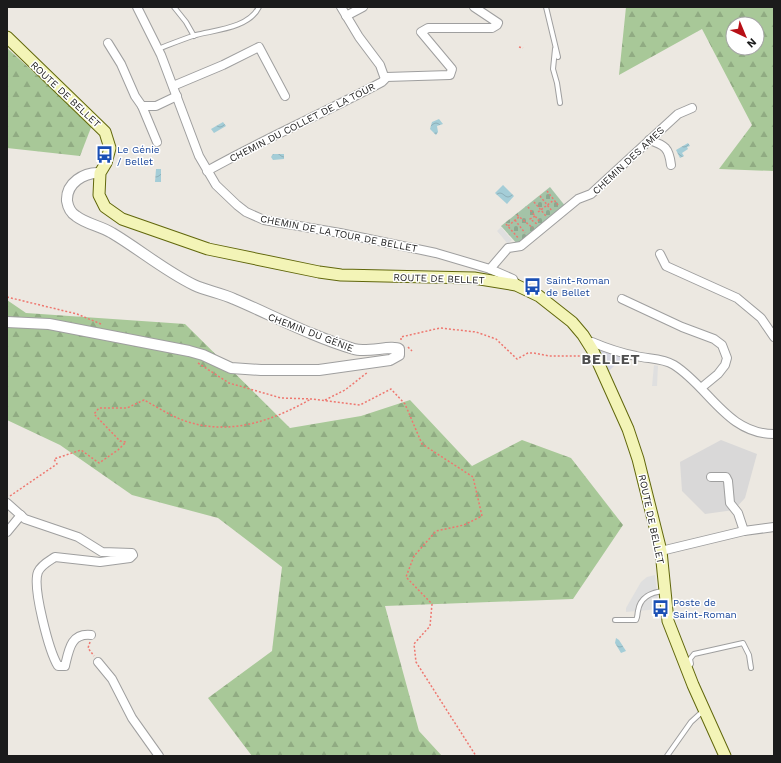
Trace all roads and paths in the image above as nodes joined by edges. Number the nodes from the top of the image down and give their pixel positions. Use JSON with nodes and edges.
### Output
{"nodes":[{"id":1,"x":137,"y":7,"type":"edge"},
{"id":2,"x":174,"y":7,"type":"edge"},
{"id":3,"x":259,"y":7,"type":"edge"},
{"id":4,"x":341,"y":7,"type":"edge"},
{"id":5,"x":363,"y":7,"type":"edge"},
{"id":6,"x":474,"y":7,"type":"edge"},
{"id":7,"x":546,"y":7,"type":"edge"},
{"id":8,"x":346,"y":16,"type":"junction"},
{"id":9,"x":194,"y":36,"type":"junction"},
{"id":10,"x":7,"y":37,"type":"edge"},
{"id":11,"x":108,"y":43,"type":"dead end"},
{"id":12,"x":519,"y":47,"type":"dead end"},
{"id":13,"x":523,"y":48,"type":"dead end"},
{"id":14,"x":158,"y":49,"type":"junction"},
{"id":15,"x":555,"y":49,"type":"junction"},
{"id":16,"x":558,"y":57,"type":"dead end"},
{"id":17,"x":386,"y":77,"type":"junction"},
{"id":18,"x":173,"y":86,"type":"junction"},
{"id":19,"x":177,"y":96,"type":"junction"},
{"id":20,"x":285,"y":96,"type":"dead end"},
{"id":21,"x":560,"y":102,"type":"dead end"},
{"id":22,"x":142,"y":106,"type":"junction"},
{"id":23,"x":692,"y":108,"type":"dead end"},
{"id":24,"x":650,"y":140,"type":"junction"},
{"id":25,"x":157,"y":142,"type":"dead end"},
{"id":26,"x":671,"y":165,"type":"dead end"},
{"id":27,"x":207,"y":171,"type":"junction"},
{"id":28,"x":100,"y":173,"type":"junction"},
{"id":29,"x":547,"y":191,"type":"dead end"},
{"id":30,"x":540,"y":196,"type":"dead end"},
{"id":31,"x":554,"y":200,"type":"junction"},
{"id":32,"x":534,"y":202,"type":"dead end"},
{"id":33,"x":547,"y":205,"type":"junction"},
{"id":34,"x":558,"y":205,"type":"dead end"},
{"id":35,"x":528,"y":207,"type":"dead end"},
{"id":36,"x":541,"y":210,"type":"junction"},
{"id":37,"x":538,"y":212,"type":"dead end"},
{"id":38,"x":553,"y":212,"type":"dead end"},
{"id":39,"x":549,"y":214,"type":"dead end"},
{"id":40,"x":535,"y":216,"type":"junction"},
{"id":41,"x":546,"y":217,"type":"junction"},
{"id":42,"x":515,"y":220,"type":"junction"},
{"id":43,"x":533,"y":228,"type":"junction"},
{"id":44,"x":526,"y":234,"type":"junction"},
{"id":45,"x":660,"y":254,"type":"dead end"},
{"id":46,"x":490,"y":269,"type":"junction"},
{"id":47,"x":516,"y":285,"type":"junction"},
{"id":48,"x":7,"y":297,"type":"edge"},
{"id":49,"x":622,"y":299,"type":"dead end"},
{"id":50,"x":7,"y":322,"type":"edge"},
{"id":51,"x":106,"y":327,"type":"dead end"},
{"id":52,"x":774,"y":337,"type":"edge"},
{"id":53,"x":402,"y":342,"type":"dead end"},
{"id":54,"x":589,"y":343,"type":"junction"},
{"id":55,"x":406,"y":346,"type":"dead end"},
{"id":56,"x":412,"y":351,"type":"dead end"},
{"id":57,"x":595,"y":356,"type":"junction"},
{"id":58,"x":194,"y":360,"type":"dead end"},
{"id":59,"x":375,"y":362,"type":"junction"},
{"id":60,"x":701,"y":388,"type":"junction"},
{"id":61,"x":312,"y":399,"type":"junction"},
{"id":62,"x":325,"y":400,"type":"junction"},
{"id":63,"x":774,"y":434,"type":"edge"},
{"id":64,"x":710,"y":477,"type":"dead end"},
{"id":65,"x":7,"y":498,"type":"edge"},
{"id":66,"x":7,"y":503,"type":"edge"},
{"id":67,"x":21,"y":515,"type":"junction"},
{"id":68,"x":774,"y":526,"type":"edge"},
{"id":69,"x":744,"y":531,"type":"junction"},
{"id":70,"x":7,"y":532,"type":"edge"},
{"id":71,"x":661,"y":551,"type":"junction"},
{"id":72,"x":664,"y":591,"type":"junction"},
{"id":73,"x":615,"y":620,"type":"dead end"},
{"id":74,"x":91,"y":634,"type":"joint"},
{"id":75,"x":98,"y":662,"type":"joint"},
{"id":76,"x":686,"y":668,"type":"junction"},
{"id":77,"x":750,"y":668,"type":"dead end"},
{"id":78,"x":704,"y":711,"type":"junction"},
{"id":79,"x":159,"y":756,"type":"edge"},
{"id":80,"x":476,"y":756,"type":"edge"},
{"id":81,"x":667,"y":756,"type":"edge"},
{"id":82,"x":725,"y":756,"type":"edge"}],
"edges":[{"from":1,"to":14,"type":"street","name":"CHEMIN DE LA TOUR DE BELLET"},
{"from":2,"to":9,"type":"lane"},
{"from":3,"to":9,"type":"lane"},
{"from":4,"to":8,"type":"street","name":"CHEMIN DU COLLET DE LA TOUR"},
{"from":5,"to":8,"type":"street"},
{"from":6,"to":17,"type":"street"},
{"from":7,"to":15,"type":"lane"},
{"from":8,"to":17,"type":"street","name":"CHEMIN DU COLLET DE LA TOUR"},
{"from":9,"to":14,"type":"lane"},
{"from":10,"to":28,"type":"main road","name":"ROUTE DE BELLET"},
{"from":11,"to":22,"type":"street"},
{"from":12,"to":13,"type":"path"},
{"from":14,"to":18,"type":"street","name":"CHEMIN DE LA TOUR DE BELLET"},
{"from":15,"to":16,"type":"lane"},
{"from":15,"to":21,"type":"lane"},
{"from":17,"to":27,"type":"street","name":"CHEMIN DU COLLET DE LA TOUR"},
{"from":18,"to":19,"type":"street","name":"CHEMIN DE LA TOUR DE BELLET"},
{"from":18,"to":20,"type":"street"},
{"from":19,"to":22,"type":"street"},
{"from":19,"to":27,"type":"street","name":"CHEMIN DE LA TOUR DE BELLET"},
{"from":22,"to":25,"type":"street"},
{"from":23,"to":24,"type":"street","name":"CHEMIN DES AMES"},
{"from":24,"to":26,"type":"street"},
{"from":24,"to":46,"type":"street","name":"CHEMIN DES AMES"},
{"from":27,"to":46,"type":"street","name":"CHEMIN DE LA TOUR DE BELLET"},
{"from":28,"to":47,"type":"main road","name":"ROUTE DE BELLET"},
{"from":28,"to":59,"type":"street","name":"CHEMIN DU GÉNIE"},
{"from":29,"to":31,"type":"path"},
{"from":30,"to":33,"type":"path"},
{"from":31,"to":33,"type":"path"},
{"from":31,"to":34,"type":"path"},
{"from":32,"to":36,"type":"path"},
{"from":33,"to":36,"type":"path"},
{"from":33,"to":38,"type":"path"},
{"from":35,"to":40,"type":"path"},
{"from":36,"to":37,"type":"path"},
{"from":36,"to":41,"type":"path"},
{"from":39,"to":41,"type":"path"},
{"from":40,"to":41,"type":"path"},
{"from":40,"to":43,"type":"path"},
{"from":42,"to":43,"type":"path"},
{"from":42,"to":44,"type":"path"},
{"from":42,"to":44,"type":"path"},
{"from":43,"to":44,"type":"path"},
{"from":45,"to":52,"type":"street"},
{"from":46,"to":47,"type":"street","name":"CHEMIN DE LA TOUR DE BELLET"},
{"from":47,"to":54,"type":"main road","name":"ROUTE DE BELLET"},
{"from":48,"to":51,"type":"path"},
{"from":49,"to":60,"type":"street"},
{"from":50,"to":59,"type":"street","name":"CHEMIN DU GÉNIE"},
{"from":53,"to":57,"type":"path"},
{"from":54,"to":57,"type":"main road","name":"ROUTE DE BELLET"},
{"from":54,"to":60,"type":"street"},
{"from":55,"to":56,"type":"path"},
{"from":57,"to":71,"type":"main road","name":"ROUTE DE BELLET"},
{"from":58,"to":61,"type":"path"},
{"from":59,"to":62,"type":"path"},
{"from":60,"to":63,"type":"street"},
{"from":61,"to":62,"type":"path"},
{"from":61,"to":65,"type":"path"},
{"from":62,"to":80,"type":"path"},
{"from":64,"to":69,"type":"street"},
{"from":66,"to":67,"type":"street"},
{"from":67,"to":70,"type":"street"},
{"from":67,"to":74,"type":"street"},
{"from":68,"to":69,"type":"street"},
{"from":69,"to":71,"type":"street"},
{"from":71,"to":72,"type":"main road","name":"ROUTE DE BELLET"},
{"from":72,"to":73,"type":"lane"},
{"from":72,"to":76,"type":"main road","name":"ROUTE DE BELLET"},
{"from":74,"to":75,"type":"path"},
{"from":75,"to":79,"type":"street"},
{"from":76,"to":77,"type":"lane"},
{"from":76,"to":78,"type":"main road","name":"ROUTE DE BELLET"},
{"from":78,"to":81,"type":"lane"},
{"from":78,"to":82,"type":"main road","name":"ROUTE DE BELLET"}]}
